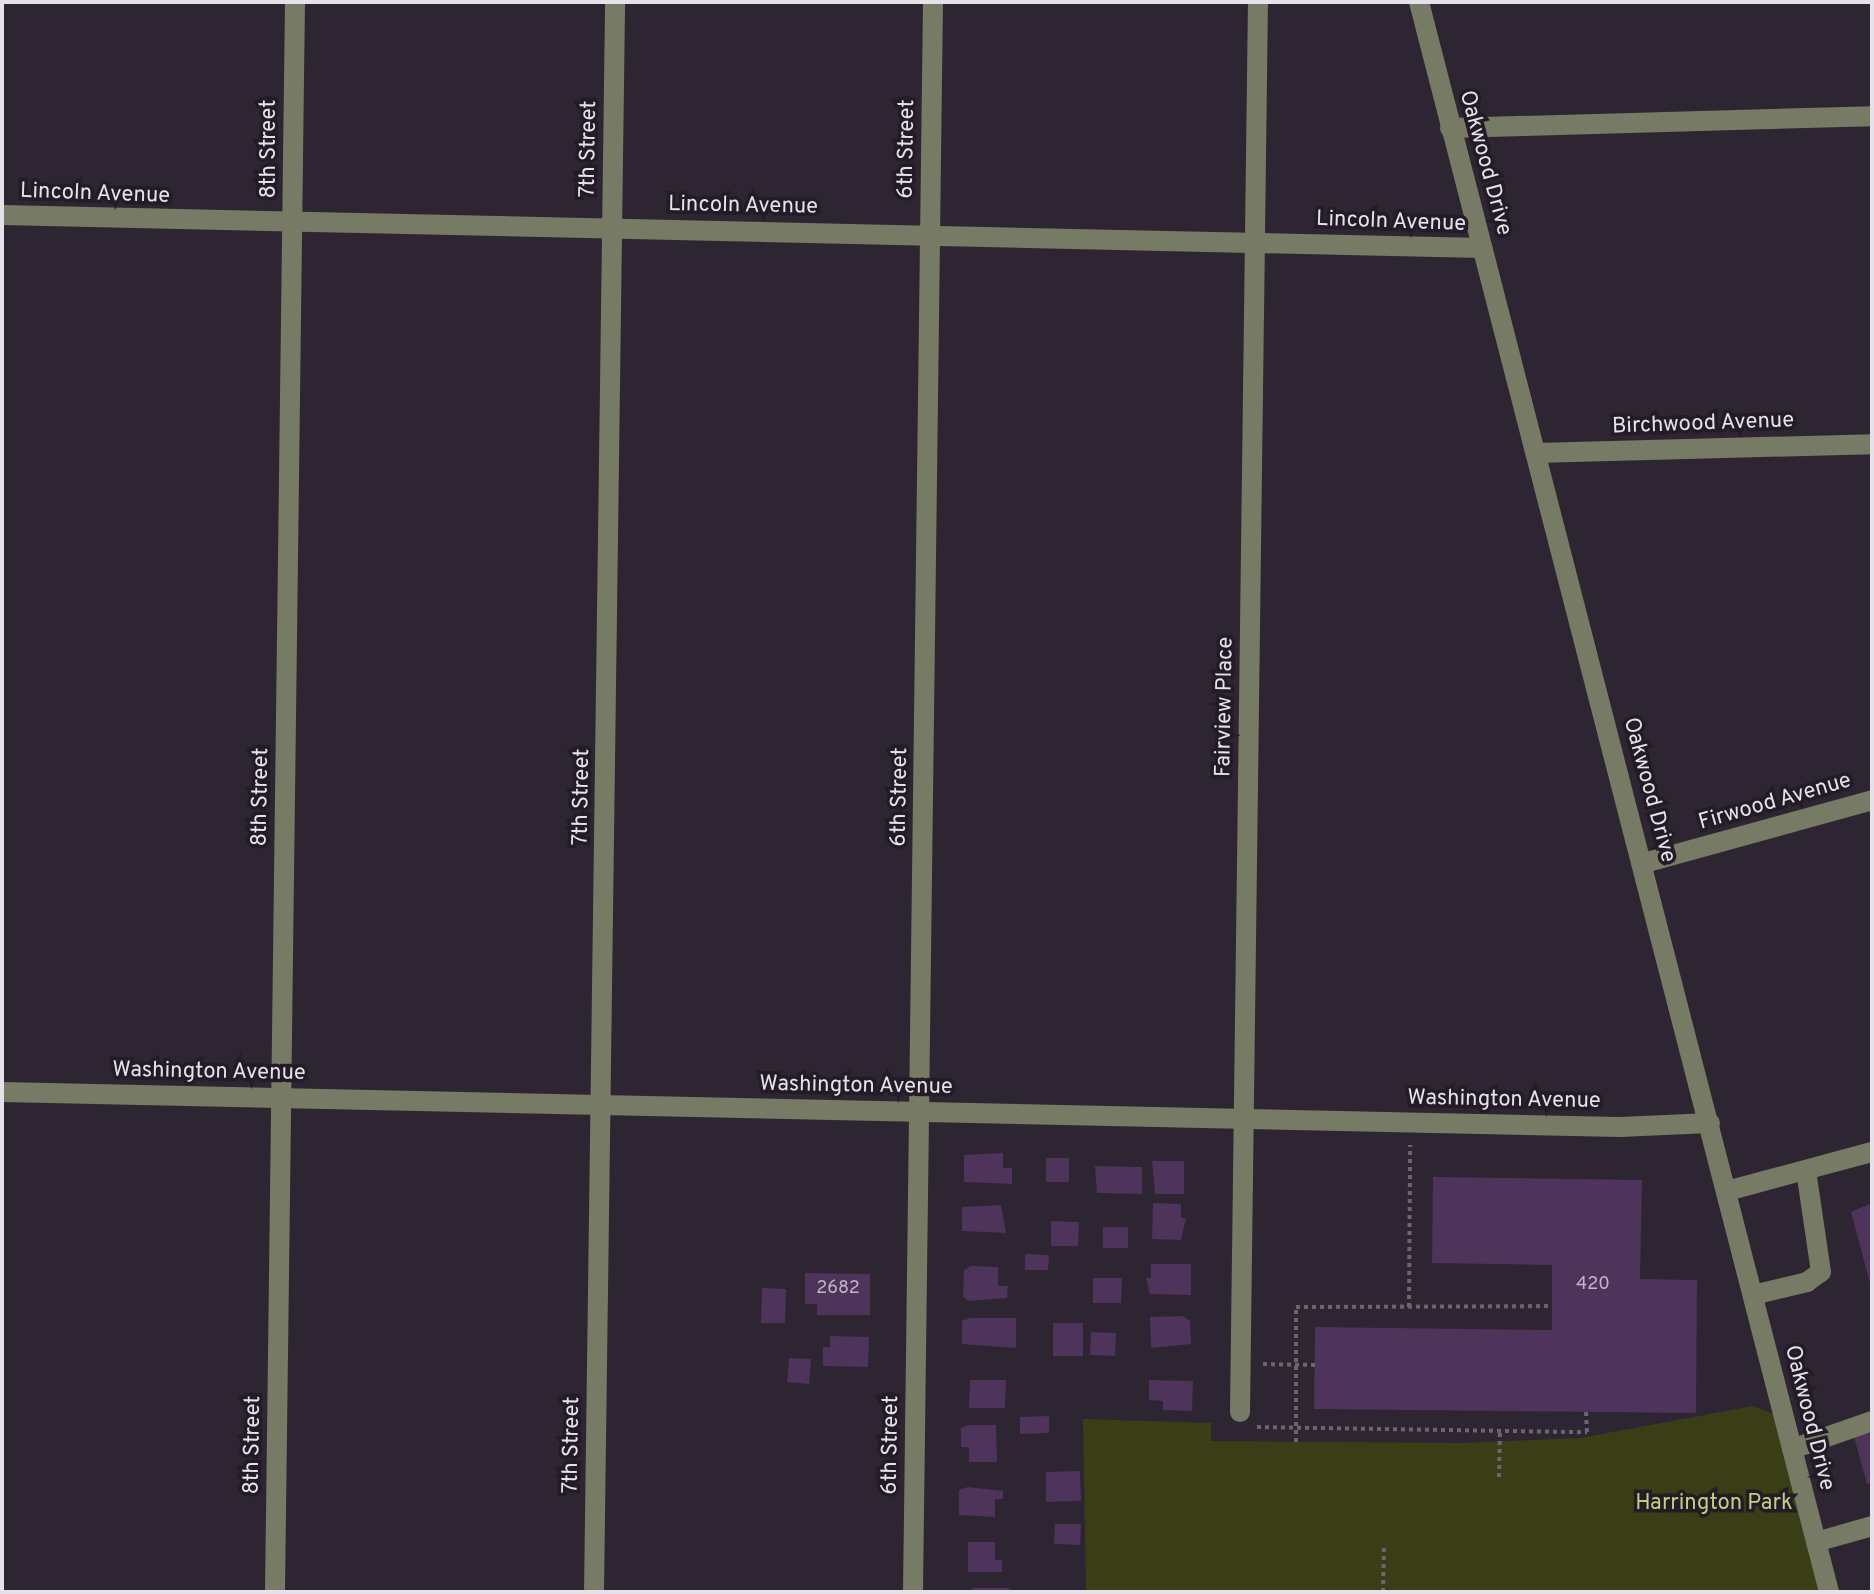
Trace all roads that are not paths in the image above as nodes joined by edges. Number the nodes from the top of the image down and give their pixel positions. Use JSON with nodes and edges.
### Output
{"nodes":[{"id":1,"x":295,"y":2,"type":"edge"},
{"id":2,"x":615,"y":2,"type":"edge"},
{"id":3,"x":933,"y":2,"type":"edge"},
{"id":4,"x":1258,"y":2,"type":"edge"},
{"id":5,"x":1419,"y":2,"type":"edge"},
{"id":6,"x":1872,"y":116,"type":"edge"},
{"id":7,"x":1450,"y":128,"type":"junction"},
{"id":8,"x":2,"y":215,"type":"edge"},
{"id":9,"x":294,"y":221,"type":"junction"},
{"id":10,"x":612,"y":226,"type":"junction"},
{"id":11,"x":929,"y":236,"type":"junction"},
{"id":12,"x":1257,"y":242,"type":"junction"},
{"id":13,"x":1483,"y":248,"type":"junction"},
{"id":14,"x":1872,"y":444,"type":"edge"},
{"id":15,"x":1536,"y":453,"type":"junction"},
{"id":16,"x":1872,"y":800,"type":"edge"},
{"id":17,"x":1644,"y":863,"type":"junction"},
{"id":18,"x":2,"y":1092,"type":"edge"},
{"id":19,"x":282,"y":1097,"type":"junction"},
{"id":20,"x":601,"y":1102,"type":"junction"},
{"id":21,"x":918,"y":1112,"type":"junction"},
{"id":22,"x":1245,"y":1118,"type":"junction"},
{"id":23,"x":1710,"y":1123,"type":"junction"},
{"id":24,"x":1872,"y":1152,"type":"edge"},
{"id":25,"x":1806,"y":1171,"type":"junction"},
{"id":26,"x":1727,"y":1191,"type":"junction"},
{"id":27,"x":1753,"y":1295,"type":"junction"},
{"id":28,"x":1243,"y":1420,"type":"road end"},
{"id":29,"x":1872,"y":1421,"type":"edge"},
{"id":30,"x":1792,"y":1449,"type":"junction"},
{"id":31,"x":1872,"y":1526,"type":"edge"},
{"id":32,"x":1816,"y":1542,"type":"junction"},
{"id":33,"x":275,"y":1592,"type":"edge"},
{"id":34,"x":594,"y":1592,"type":"edge"},
{"id":35,"x":913,"y":1592,"type":"edge"},
{"id":36,"x":1829,"y":1592,"type":"edge"}],
"edges":[{"from":1,"to":9,"type":"street","name":"8th Street"},
{"from":2,"to":10,"type":"street","name":"7th Street"},
{"from":3,"to":11,"type":"street","name":"6th Street"},
{"from":4,"to":12,"type":"street","name":"Fairview Place"},
{"from":5,"to":7,"type":"street","name":"Oakwood Drive"},
{"from":6,"to":7,"type":"street"},
{"from":7,"to":13,"type":"street","name":"Oakwood Drive"},
{"from":8,"to":9,"type":"street","name":"Lincoln Avenue"},
{"from":9,"to":10,"type":"street","name":"Lincoln Avenue"},
{"from":9,"to":19,"type":"street","name":"8th Street"},
{"from":10,"to":11,"type":"street","name":"Lincoln Avenue"},
{"from":10,"to":20,"type":"street","name":"7th Street"},
{"from":11,"to":12,"type":"street","name":"Lincoln Avenue"},
{"from":11,"to":21,"type":"street","name":"6th Street"},
{"from":12,"to":13,"type":"street","name":"Lincoln Avenue"},
{"from":12,"to":22,"type":"street","name":"Fairview Place"},
{"from":13,"to":15,"type":"street","name":"Oakwood Drive"},
{"from":14,"to":15,"type":"street","name":"Birchwood Avenue"},
{"from":15,"to":17,"type":"street","name":"Oakwood Drive"},
{"from":16,"to":17,"type":"street","name":"Firwood Avenue"},
{"from":17,"to":23,"type":"street","name":"Oakwood Drive"},
{"from":18,"to":19,"type":"street","name":"Washington Avenue"},
{"from":19,"to":20,"type":"street","name":"Washington Avenue"},
{"from":19,"to":33,"type":"street","name":"8th Street"},
{"from":20,"to":21,"type":"street","name":"Washington Avenue"},
{"from":20,"to":34,"type":"street","name":"7th Street"},
{"from":21,"to":22,"type":"street","name":"Washington Avenue"},
{"from":21,"to":35,"type":"street","name":"6th Street"},
{"from":22,"to":23,"type":"street","name":"Washington Avenue"},
{"from":22,"to":28,"type":"street","name":"Fairview Place"},
{"from":23,"to":26,"type":"street","name":"Oakwood Drive"},
{"from":24,"to":25,"type":"street"},
{"from":25,"to":26,"type":"street"},
{"from":25,"to":27,"type":"street"},
{"from":26,"to":27,"type":"street","name":"Oakwood Drive"},
{"from":27,"to":30,"type":"street","name":"Oakwood Drive"},
{"from":29,"to":30,"type":"street"},
{"from":30,"to":32,"type":"street","name":"Oakwood Drive"},
{"from":31,"to":32,"type":"street"},
{"from":32,"to":36,"type":"street","name":"Oakwood Drive"}]}
